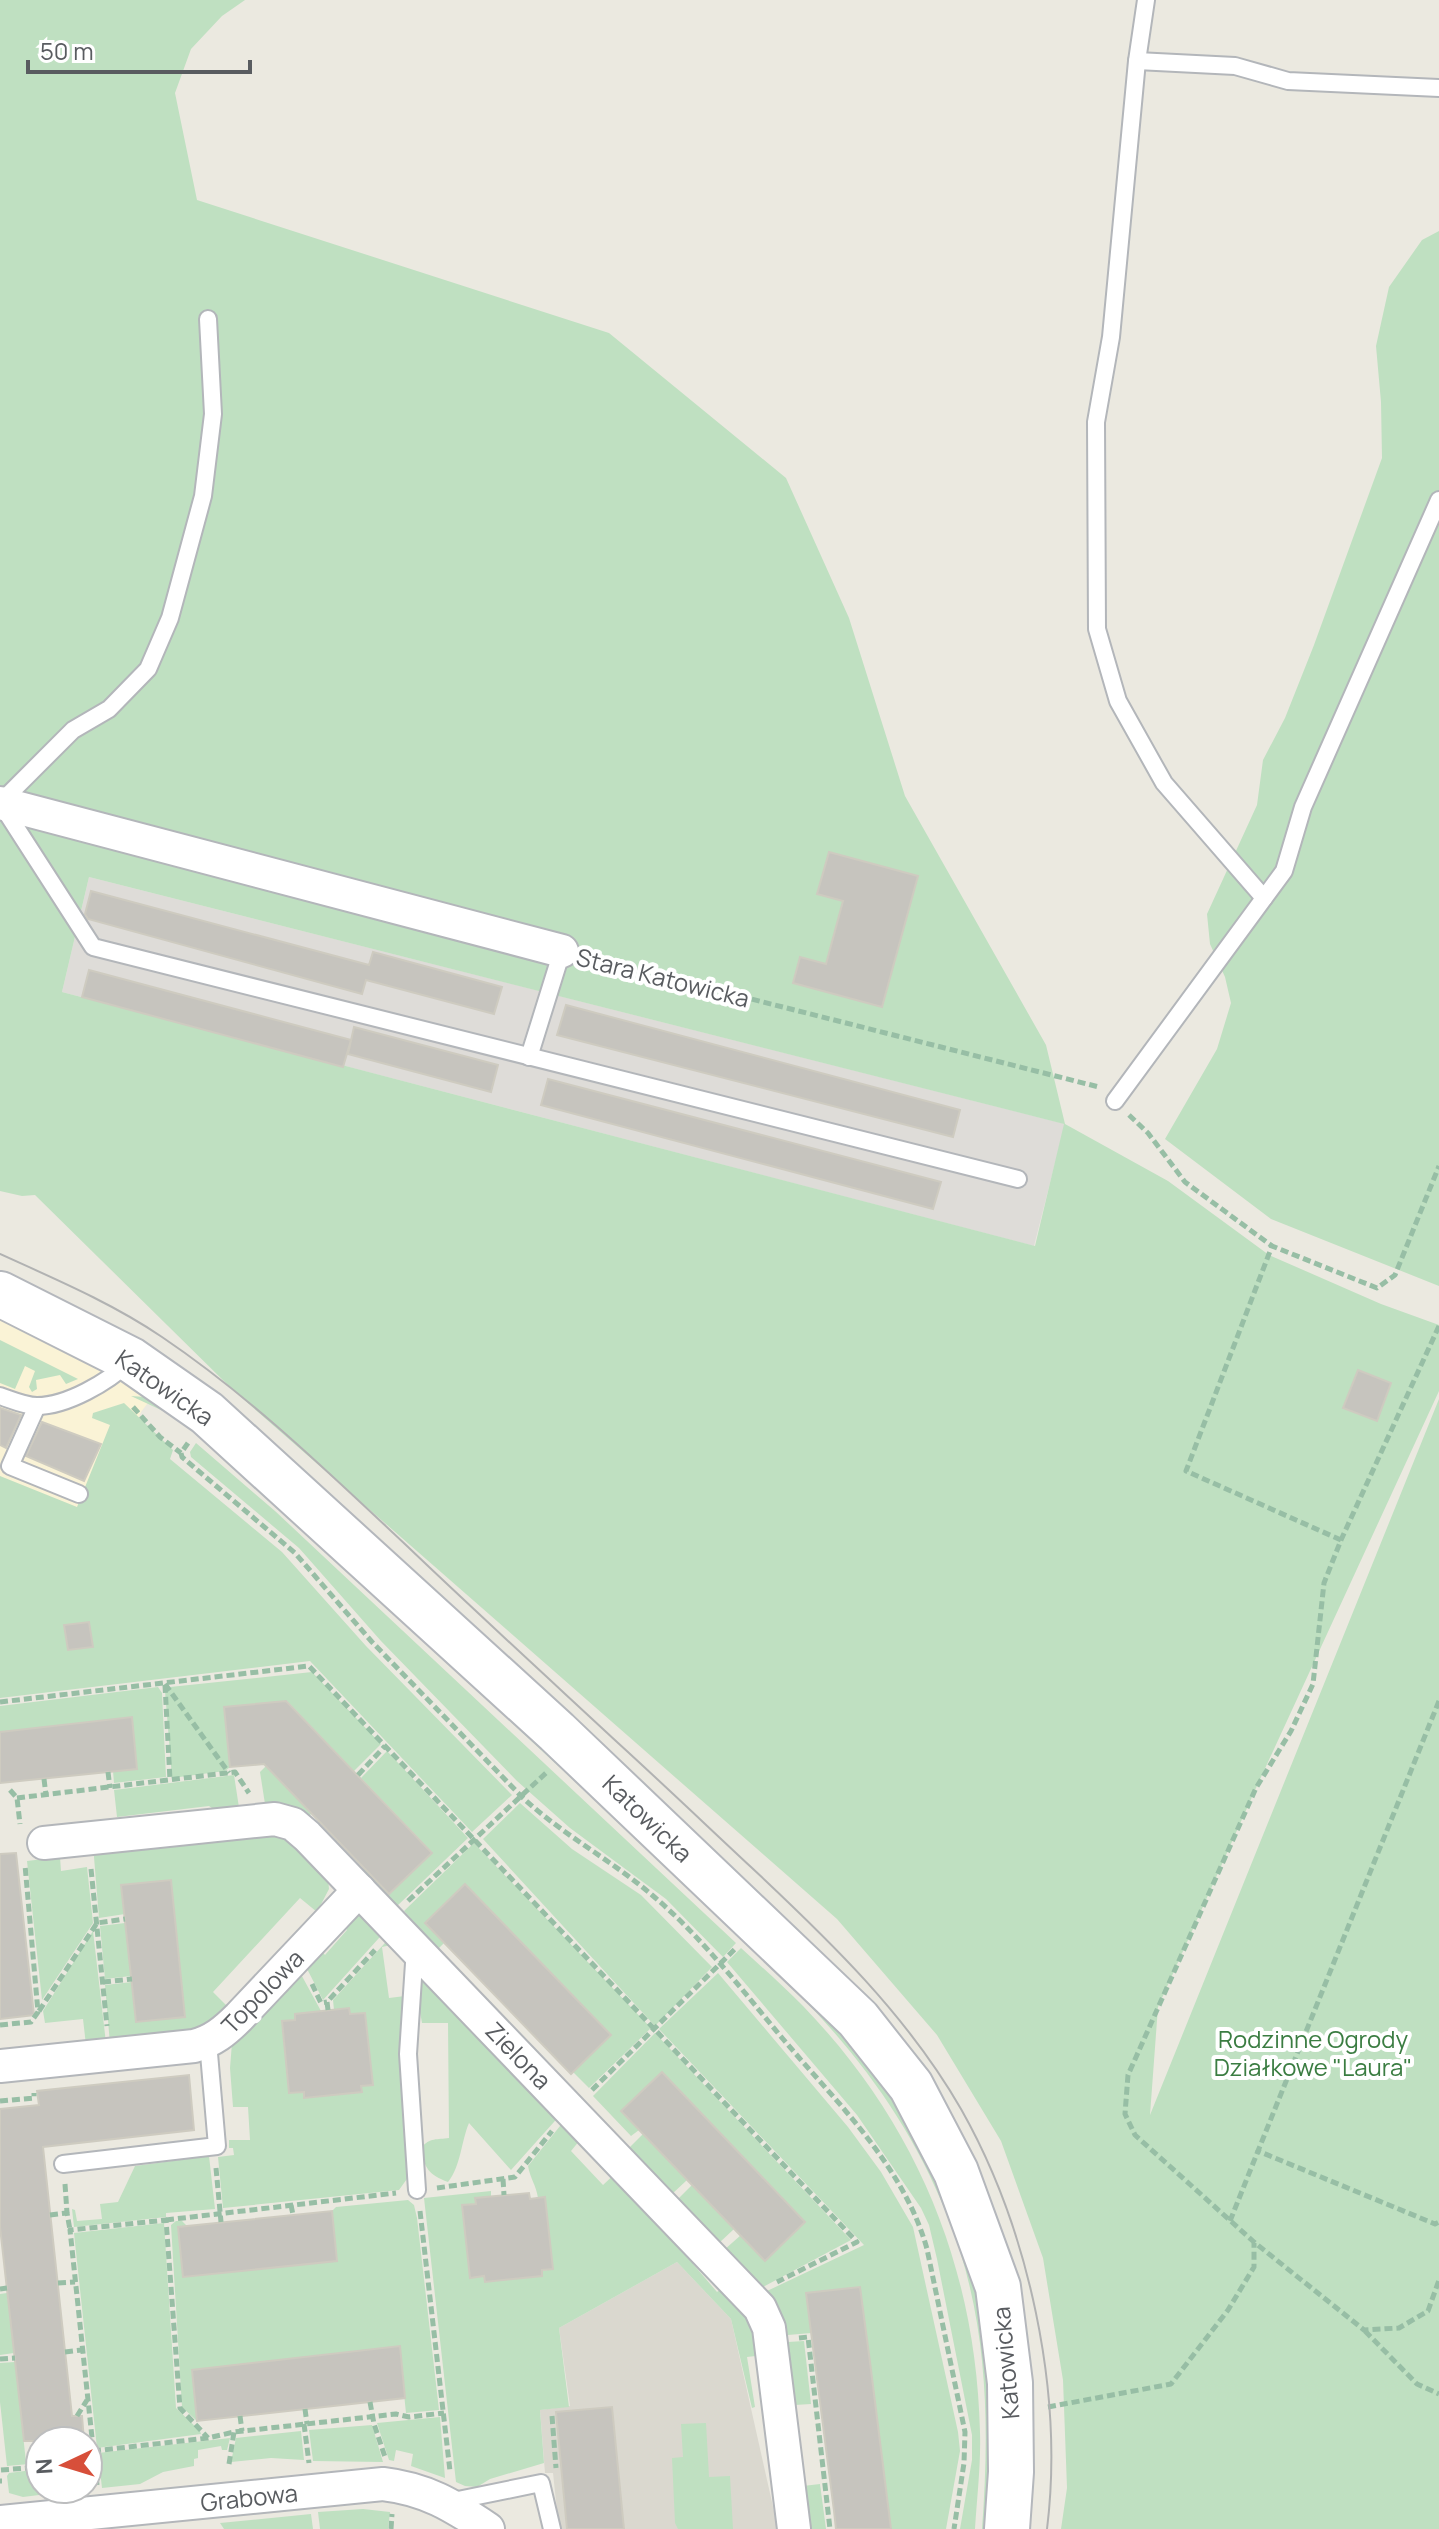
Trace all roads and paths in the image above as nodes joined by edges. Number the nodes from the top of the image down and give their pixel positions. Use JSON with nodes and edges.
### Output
{"nodes":[{"id":1,"x":1146,"y":0,"type":"edge"},
{"id":2,"x":1137,"y":61,"type":"junction"},
{"id":3,"x":1439,"y":88,"type":"edge"},
{"id":4,"x":208,"y":319,"type":"dead end"},
{"id":5,"x":1439,"y":500,"type":"edge"},
{"id":6,"x":0,"y":803,"type":"edge"},
{"id":7,"x":1264,"y":898,"type":"junction"},
{"id":8,"x":562,"y":951,"type":"junction"},
{"id":9,"x":529,"y":1057,"type":"junction"},
{"id":10,"x":1115,"y":1101,"type":"junction"},
{"id":11,"x":1439,"y":1166,"type":"edge"},
{"id":12,"x":1018,"y":1179,"type":"dead end"},
{"id":13,"x":1272,"y":1246,"type":"junction"},
{"id":14,"x":0,"y":1294,"type":"edge"},
{"id":15,"x":1439,"y":1326,"type":"edge"},
{"id":16,"x":131,"y":1381,"type":"junction"},
{"id":17,"x":0,"y":1396,"type":"edge"},
{"id":18,"x":37,"y":1406,"type":"junction"},
{"id":19,"x":194,"y":1436,"type":"dead end"},
{"id":20,"x":181,"y":1453,"type":"junction"},
{"id":21,"x":5,"y":1464,"type":"edge"},
{"id":22,"x":79,"y":1494,"type":"dead end"},
{"id":23,"x":1341,"y":1540,"type":"junction"},
{"id":24,"x":165,"y":1684,"type":"junction"},
{"id":25,"x":1439,"y":1701,"type":"edge"},
{"id":26,"x":0,"y":1702,"type":"edge"},
{"id":27,"x":385,"y":1746,"type":"junction"},
{"id":28,"x":553,"y":1766,"type":"dead end"},
{"id":29,"x":108,"y":1772,"type":"dead end"},
{"id":30,"x":229,"y":1773,"type":"junction"},
{"id":31,"x":358,"y":1775,"type":"dead end"},
{"id":32,"x":44,"y":1779,"type":"dead end"},
{"id":33,"x":170,"y":1780,"type":"junction"},
{"id":34,"x":110,"y":1788,"type":"junction"},
{"id":35,"x":10,"y":1790,"type":"dead end"},
{"id":36,"x":250,"y":1794,"type":"dead end"},
{"id":37,"x":46,"y":1795,"type":"junction"},
{"id":38,"x":521,"y":1796,"type":"junction"},
{"id":39,"x":17,"y":1798,"type":"junction"},
{"id":40,"x":474,"y":1839,"type":"junction"},
{"id":41,"x":30,"y":1843,"type":"junction"},
{"id":42,"x":91,"y":1869,"type":"dead end"},
{"id":43,"x":359,"y":1890,"type":"junction"},
{"id":44,"x":125,"y":1919,"type":"dead end"},
{"id":45,"x":97,"y":1923,"type":"junction"},
{"id":46,"x":406,"y":1925,"type":"junction"},
{"id":47,"x":741,"y":1943,"type":"dead end"},
{"id":48,"x":720,"y":1964,"type":"junction"},
{"id":49,"x":132,"y":1979,"type":"dead end"},
{"id":50,"x":103,"y":1982,"type":"junction"},
{"id":51,"x":310,"y":1982,"type":"dead end"},
{"id":52,"x":327,"y":2002,"type":"junction"},
{"id":53,"x":328,"y":2010,"type":"dead end"},
{"id":54,"x":38,"y":2012,"type":"junction"},
{"id":55,"x":0,"y":2025,"type":"edge"},
{"id":56,"x":655,"y":2029,"type":"junction"},
{"id":57,"x":208,"y":2042,"type":"junction"},
{"id":58,"x":110,"y":2055,"type":"junction"},
{"id":59,"x":0,"y":2066,"type":"edge"},
{"id":60,"x":33,"y":2084,"type":"dead end"},
{"id":61,"x":576,"y":2098,"type":"junction"},
{"id":62,"x":0,"y":2101,"type":"edge"},
{"id":63,"x":1258,"y":2151,"type":"junction"},
{"id":64,"x":63,"y":2164,"type":"joint"},
{"id":65,"x":216,"y":2170,"type":"dead end"},
{"id":66,"x":503,"y":2179,"type":"junction"},
{"id":67,"x":65,"y":2182,"type":"dead end"},
{"id":68,"x":417,"y":2190,"type":"junction"},
{"id":69,"x":67,"y":2194,"type":"dead end"},
{"id":70,"x":504,"y":2195,"type":"dead end"},
{"id":71,"x":291,"y":2205,"type":"junction"},
{"id":72,"x":67,"y":2213,"type":"junction"},
{"id":73,"x":220,"y":2214,"type":"junction"},
{"id":74,"x":50,"y":2215,"type":"dead end"},
{"id":75,"x":293,"y":2215,"type":"dead end"},
{"id":76,"x":166,"y":2220,"type":"junction"},
{"id":77,"x":1230,"y":2221,"type":"junction"},
{"id":78,"x":221,"y":2222,"type":"dead end"},
{"id":79,"x":1439,"y":2222,"type":"edge"},
{"id":80,"x":70,"y":2230,"type":"junction"},
{"id":81,"x":1254,"y":2242,"type":"junction"},
{"id":82,"x":1439,"y":2280,"type":"edge"},
{"id":83,"x":75,"y":2282,"type":"junction"},
{"id":84,"x":58,"y":2283,"type":"dead end"},
{"id":85,"x":774,"y":2284,"type":"dead end"},
{"id":86,"x":1364,"y":2330,"type":"junction"},
{"id":87,"x":82,"y":2350,"type":"junction"},
{"id":88,"x":65,"y":2352,"type":"dead end"},
{"id":89,"x":15,"y":2358,"type":"dead end"},
{"id":90,"x":0,"y":2359,"type":"edge"},
{"id":91,"x":1439,"y":2394,"type":"edge"},
{"id":92,"x":88,"y":2399,"type":"junction"},
{"id":93,"x":370,"y":2402,"type":"dead end"},
{"id":94,"x":1048,"y":2407,"type":"dead end"},
{"id":95,"x":305,"y":2409,"type":"dead end"},
{"id":96,"x":444,"y":2413,"type":"junction"},
{"id":97,"x":77,"y":2416,"type":"dead end"},
{"id":98,"x":240,"y":2416,"type":"dead end"},
{"id":99,"x":372,"y":2417,"type":"junction"},
{"id":100,"x":306,"y":2424,"type":"junction"},
{"id":101,"x":90,"y":2425,"type":"edge"},
{"id":102,"x":242,"y":2431,"type":"junction"},
{"id":103,"x":234,"y":2432,"type":"junction"},
{"id":104,"x":208,"y":2438,"type":"junction"},
{"id":105,"x":379,"y":2441,"type":"dead end"},
{"id":106,"x":104,"y":2450,"type":"edge"},
{"id":107,"x":229,"y":2464,"type":"dead end"},
{"id":108,"x":309,"y":2464,"type":"dead end"},
{"id":109,"x":24,"y":2468,"type":"edge"},
{"id":110,"x":1,"y":2470,"type":"edge"},
{"id":111,"x":448,"y":2493,"type":"junction"},
{"id":112,"x":138,"y":2519,"type":"edge"},
{"id":113,"x":0,"y":2522,"type":"edge"},
{"id":114,"x":488,"y":2529,"type":"edge"},
{"id":115,"x":552,"y":2529,"type":"edge"},
{"id":116,"x":794,"y":2529,"type":"edge"},
{"id":117,"x":954,"y":2529,"type":"edge"},
{"id":118,"x":1007,"y":2529,"type":"edge"}],
"edges":[{"from":1,"to":2,"type":"lane"},
{"from":2,"to":3,"type":"lane"},
{"from":2,"to":7,"type":"lane"},
{"from":4,"to":6,"type":"lane"},
{"from":5,"to":7,"type":"lane"},
{"from":6,"to":8,"type":"street","name":"Stara Katowicka"},
{"from":6,"to":9,"type":"lane"},
{"from":7,"to":10,"type":"lane"},
{"from":8,"to":9,"type":"lane"},
{"from":8,"to":10,"type":"path","name":"Stara Katowicka"},
{"from":9,"to":12,"type":"lane"},
{"from":10,"to":13,"type":"path","name":"Stara Katowicka"},
{"from":11,"to":13,"type":"path","name":"Stara Katowicka"},
{"from":13,"to":23,"type":"path"},
{"from":14,"to":16,"type":"main road","name":"Katowicka"},
{"from":15,"to":23,"type":"path"},
{"from":16,"to":18,"type":"lane"},
{"from":16,"to":20,"type":"path"},
{"from":16,"to":118,"type":"main road","name":"Katowicka"},
{"from":17,"to":18,"type":"lane"},
{"from":18,"to":21,"type":"lane"},
{"from":19,"to":20,"type":"path"},
{"from":20,"to":38,"type":"path"},
{"from":21,"to":22,"type":"lane"},
{"from":23,"to":77,"type":"path"},
{"from":24,"to":26,"type":"path"},
{"from":24,"to":27,"type":"path"},
{"from":24,"to":30,"type":"path"},
{"from":24,"to":33,"type":"path"},
{"from":25,"to":63,"type":"path"},
{"from":27,"to":31,"type":"path"},
{"from":27,"to":40,"type":"path"},
{"from":28,"to":38,"type":"path"},
{"from":29,"to":34,"type":"path"},
{"from":30,"to":33,"type":"path"},
{"from":30,"to":36,"type":"path"},
{"from":32,"to":37,"type":"path"},
{"from":33,"to":34,"type":"path"},
{"from":34,"to":37,"type":"path"},
{"from":35,"to":39,"type":"path"},
{"from":37,"to":39,"type":"path"},
{"from":38,"to":40,"type":"path"},
{"from":38,"to":48,"type":"path"},
{"from":39,"to":41,"type":"path"},
{"from":40,"to":46,"type":"path"},
{"from":40,"to":56,"type":"path"},
{"from":41,"to":43,"type":"street","name":"Zielona"},
{"from":41,"to":54,"type":"path"},
{"from":42,"to":45,"type":"path"},
{"from":43,"to":46,"type":"street","name":"Zielona"},
{"from":43,"to":57,"type":"street","name":"Topolowa"},
{"from":44,"to":45,"type":"path"},
{"from":45,"to":50,"type":"path"},
{"from":45,"to":54,"type":"path"},
{"from":46,"to":52,"type":"path"},
{"from":46,"to":61,"type":"street","name":"Zielona"},
{"from":46,"to":68,"type":"lane"},
{"from":47,"to":48,"type":"path"},
{"from":48,"to":56,"type":"path"},
{"from":48,"to":117,"type":"path"},
{"from":49,"to":50,"type":"path"},
{"from":50,"to":58,"type":"path"},
{"from":51,"to":52,"type":"path"},
{"from":52,"to":53,"type":"path"},
{"from":54,"to":55,"type":"path"},
{"from":56,"to":61,"type":"path"},
{"from":56,"to":85,"type":"path"},
{"from":57,"to":58,"type":"street","name":"Topolowa"},
{"from":57,"to":64,"type":"lane"},
{"from":58,"to":59,"type":"street","name":"Topolowa"},
{"from":60,"to":62,"type":"path"},
{"from":61,"to":66,"type":"path"},
{"from":61,"to":116,"type":"street","name":"Zielona"},
{"from":63,"to":77,"type":"path"},
{"from":63,"to":79,"type":"path"},
{"from":64,"to":67,"type":"path"},
{"from":65,"to":73,"type":"path"},
{"from":66,"to":68,"type":"path"},
{"from":66,"to":70,"type":"path"},
{"from":68,"to":71,"type":"path"},
{"from":68,"to":96,"type":"path"},
{"from":69,"to":72,"type":"path"},
{"from":71,"to":73,"type":"path"},
{"from":71,"to":75,"type":"path"},
{"from":72,"to":74,"type":"path"},
{"from":72,"to":80,"type":"path"},
{"from":73,"to":76,"type":"path"},
{"from":73,"to":78,"type":"path"},
{"from":76,"to":80,"type":"path"},
{"from":76,"to":104,"type":"path"},
{"from":77,"to":81,"type":"path"},
{"from":80,"to":83,"type":"path"},
{"from":81,"to":86,"type":"path"},
{"from":81,"to":94,"type":"path"},
{"from":82,"to":86,"type":"path"},
{"from":83,"to":84,"type":"path"},
{"from":83,"to":87,"type":"path"},
{"from":86,"to":91,"type":"path"},
{"from":87,"to":88,"type":"path"},
{"from":87,"to":92,"type":"path"},
{"from":89,"to":90,"type":"path"},
{"from":92,"to":97,"type":"path"},
{"from":92,"to":101,"type":"path"},
{"from":93,"to":99,"type":"path"},
{"from":95,"to":100,"type":"path"},
{"from":96,"to":99,"type":"path"},
{"from":96,"to":111,"type":"path"},
{"from":98,"to":102,"type":"path"},
{"from":99,"to":100,"type":"path"},
{"from":99,"to":105,"type":"path"},
{"from":100,"to":102,"type":"path"},
{"from":100,"to":108,"type":"path"},
{"from":102,"to":103,"type":"path"},
{"from":103,"to":104,"type":"path"},
{"from":103,"to":107,"type":"path"},
{"from":104,"to":106,"type":"path"},
{"from":109,"to":110,"type":"path"},
{"from":111,"to":112,"type":"street","name":"Grabowa"},
{"from":111,"to":114,"type":"street","name":"Grabowa"},
{"from":111,"to":115,"type":"lane"},
{"from":112,"to":113,"type":"street","name":"Grabowa"}]}
